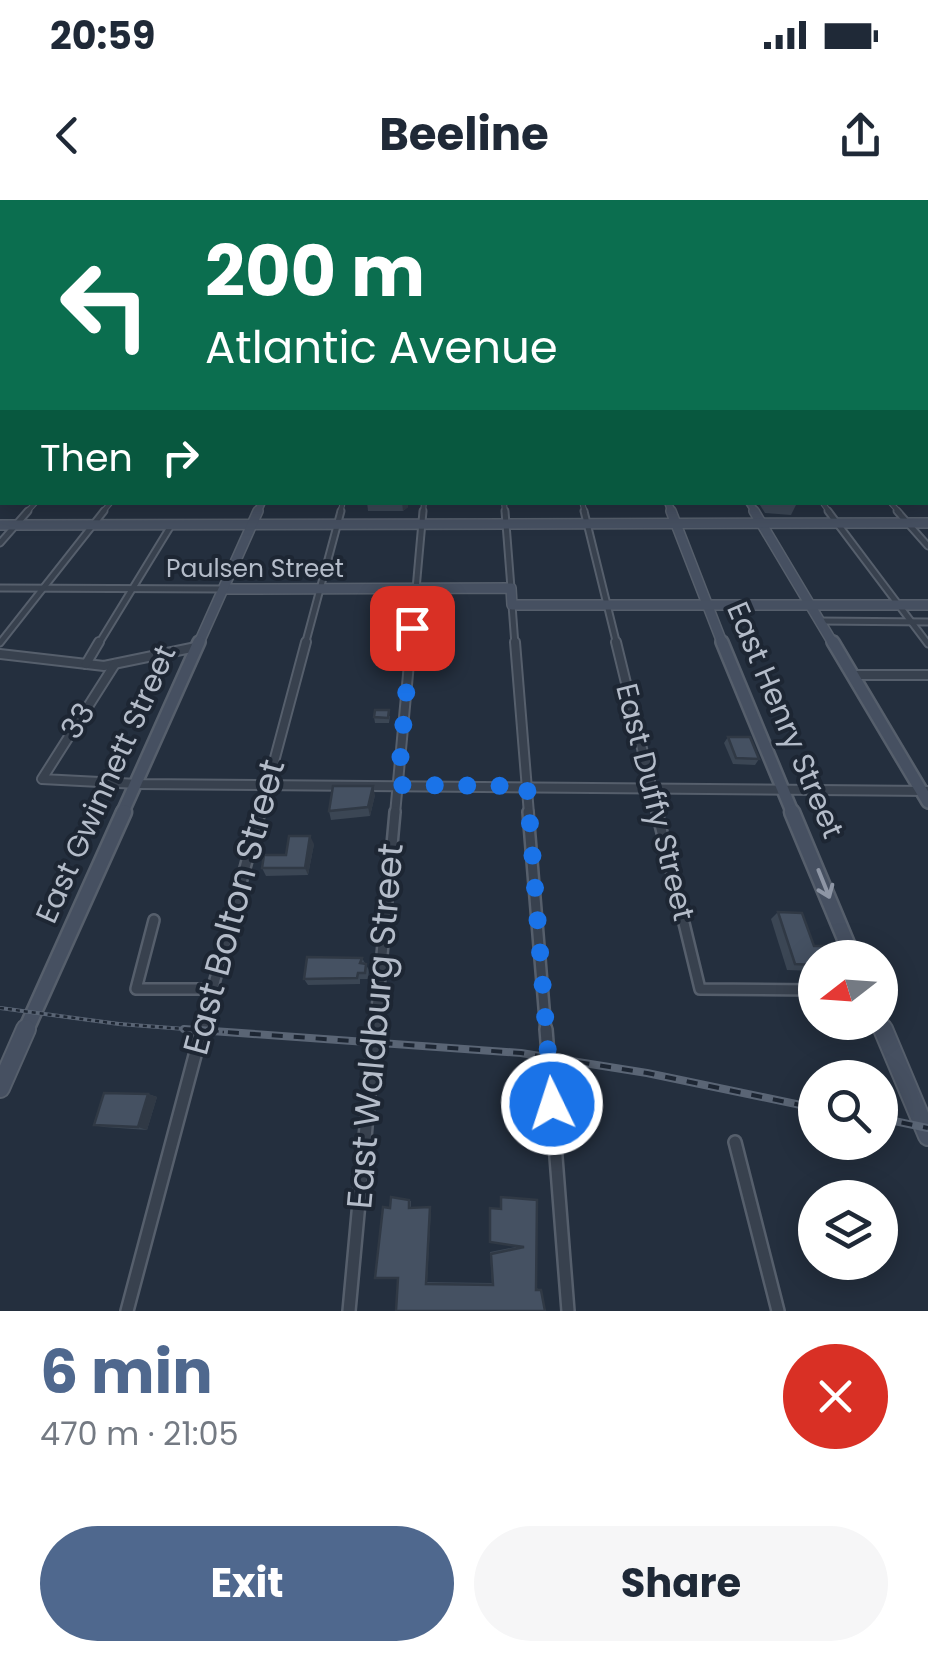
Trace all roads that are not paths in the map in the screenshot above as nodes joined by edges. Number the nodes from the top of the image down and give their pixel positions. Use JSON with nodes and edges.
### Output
{"nodes":[{"id":1,"x":33,"y":505,"type":"edge"},
{"id":2,"x":109,"y":505,"type":"edge"},
{"id":3,"x":261,"y":505,"type":"edge"},
{"id":4,"x":343,"y":505,"type":"edge"},
{"id":5,"x":424,"y":505,"type":"edge"},
{"id":6,"x":504,"y":505,"type":"edge"},
{"id":7,"x":583,"y":505,"type":"edge"},
{"id":8,"x":670,"y":505,"type":"edge"},
{"id":9,"x":751,"y":505,"type":"edge"},
{"id":10,"x":824,"y":505,"type":"edge"},
{"id":11,"x":893,"y":505,"type":"edge"},
{"id":12,"x":338,"y":522,"type":"junction"},
{"id":13,"x":423,"y":522,"type":"junction"},
{"id":14,"x":506,"y":522,"type":"junction"},
{"id":15,"x":587,"y":522,"type":"junction"},
{"id":16,"x":678,"y":522,"type":"junction"},
{"id":17,"x":762,"y":523,"type":"junction"},
{"id":18,"x":838,"y":523,"type":"junction"},
{"id":19,"x":908,"y":523,"type":"junction"},
{"id":20,"x":928,"y":523,"type":"edge"},
{"id":21,"x":0,"y":524,"type":"edge"},
{"id":22,"x":16,"y":524,"type":"junction"},
{"id":23,"x":94,"y":524,"type":"junction"},
{"id":24,"x":172,"y":524,"type":"junction"},
{"id":25,"x":254,"y":524,"type":"junction"},
{"id":26,"x":0,"y":542,"type":"edge"},
{"id":27,"x":928,"y":546,"type":"edge"},
{"id":28,"x":0,"y":588,"type":"edge"},
{"id":29,"x":44,"y":588,"type":"junction"},
{"id":30,"x":131,"y":588,"type":"junction"},
{"id":31,"x":320,"y":588,"type":"junction"},
{"id":32,"x":416,"y":588,"type":"junction"},
{"id":33,"x":511,"y":588,"type":"junction"},
{"id":34,"x":226,"y":589,"type":"junction"},
{"id":35,"x":810,"y":604,"type":"junction"},
{"id":36,"x":899,"y":605,"type":"junction"},
{"id":37,"x":928,"y":605,"type":"edge"},
{"id":38,"x":512,"y":606,"type":"junction"},
{"id":39,"x":607,"y":606,"type":"junction"},
{"id":40,"x":707,"y":606,"type":"junction"},
{"id":41,"x":820,"y":621,"type":"junction"},
{"id":42,"x":912,"y":622,"type":"junction"},
{"id":43,"x":928,"y":622,"type":"edge"},
{"id":44,"x":0,"y":643,"type":"edge"},
{"id":45,"x":928,"y":644,"type":"edge"},
{"id":46,"x":196,"y":648,"type":"junction"},
{"id":47,"x":0,"y":654,"type":"edge"},
{"id":48,"x":86,"y":664,"type":"junction"},
{"id":49,"x":114,"y":664,"type":"junction"},
{"id":50,"x":852,"y":675,"type":"junction"},
{"id":51,"x":928,"y":675,"type":"edge"},
{"id":52,"x":138,"y":784,"type":"junction"},
{"id":53,"x":266,"y":784,"type":"junction"},
{"id":54,"x":398,"y":785,"type":"junction"},
{"id":55,"x":527,"y":786,"type":"junction"},
{"id":56,"x":651,"y":786,"type":"junction"},
{"id":57,"x":787,"y":790,"type":"junction"},
{"id":58,"x":926,"y":795,"type":"edge"},
{"id":59,"x":154,"y":920,"type":"dead end"},
{"id":60,"x":847,"y":940,"type":"edge"},
{"id":61,"x":212,"y":989,"type":"junction"},
{"id":62,"x":798,"y":990,"type":"edge"},
{"id":63,"x":888,"y":1040,"type":"edge"},
{"id":64,"x":0,"y":1088,"type":"edge"},
{"id":65,"x":928,"y":1136,"type":"edge"},
{"id":66,"x":735,"y":1142,"type":"dead end"},
{"id":67,"x":127,"y":1311,"type":"edge"},
{"id":68,"x":349,"y":1311,"type":"edge"},
{"id":69,"x":568,"y":1311,"type":"edge"},
{"id":70,"x":778,"y":1311,"type":"edge"}],
"edges":[{"from":1,"to":22,"type":"street"},
{"from":2,"to":23,"type":"street"},
{"from":3,"to":25,"type":"main road","name":"East Gwinnett Street"},
{"from":4,"to":12,"type":"street","name":"East Bolton Street"},
{"from":5,"to":13,"type":"street","name":"East Waldburg Street"},
{"from":6,"to":14,"type":"street"},
{"from":7,"to":15,"type":"street","name":"East Duffy Street"},
{"from":8,"to":16,"type":"main road","name":"East Henry Street"},
{"from":9,"to":17,"type":"main road"},
{"from":10,"to":18,"type":"street"},
{"from":11,"to":19,"type":"street"},
{"from":12,"to":13,"type":"main road"},
{"from":12,"to":25,"type":"main road"},
{"from":12,"to":31,"type":"street","name":"East Bolton Street"},
{"from":13,"to":14,"type":"main road"},
{"from":13,"to":32,"type":"street","name":"East Waldburg Street"},
{"from":14,"to":15,"type":"main road"},
{"from":14,"to":33,"type":"street"},
{"from":15,"to":16,"type":"main road"},
{"from":15,"to":39,"type":"street","name":"East Duffy Street"},
{"from":16,"to":17,"type":"main road"},
{"from":16,"to":40,"type":"main road","name":"East Henry Street"},
{"from":17,"to":18,"type":"main road"},
{"from":17,"to":35,"type":"main road"},
{"from":18,"to":19,"type":"main road"},
{"from":18,"to":36,"type":"street"},
{"from":19,"to":20,"type":"main road"},
{"from":19,"to":27,"type":"street"},
{"from":21,"to":22,"type":"main road"},
{"from":22,"to":23,"type":"main road"},
{"from":22,"to":26,"type":"street"},
{"from":23,"to":24,"type":"main road"},
{"from":23,"to":29,"type":"street"},
{"from":24,"to":25,"type":"main road"},
{"from":24,"to":30,"type":"street"},
{"from":25,"to":34,"type":"main road","name":"East Gwinnett Street"},
{"from":28,"to":29,"type":"street","name":"Paulsen Street"},
{"from":29,"to":30,"type":"street","name":"Paulsen Street"},
{"from":29,"to":44,"type":"street"},
{"from":30,"to":34,"type":"street","name":"Paulsen Street"},
{"from":30,"to":48,"type":"street"},
{"from":31,"to":32,"type":"main road","name":"Paulsen Street"},
{"from":31,"to":34,"type":"main road","name":"Paulsen Street"},
{"from":31,"to":53,"type":"street","name":"East Bolton Street"},
{"from":32,"to":33,"type":"main road","name":"Paulsen Street"},
{"from":32,"to":54,"type":"street","name":"East Waldburg Street"},
{"from":33,"to":38,"type":"main road"},
{"from":34,"to":46,"type":"main road","name":"East Gwinnett Street"},
{"from":35,"to":36,"type":"main road"},
{"from":35,"to":40,"type":"main road"},
{"from":35,"to":41,"type":"main road"},
{"from":36,"to":37,"type":"main road"},
{"from":36,"to":42,"type":"street"},
{"from":38,"to":39,"type":"main road"},
{"from":38,"to":55,"type":"street"},
{"from":39,"to":40,"type":"main road"},
{"from":39,"to":56,"type":"street","name":"East Duffy Street"},
{"from":40,"to":57,"type":"main road","name":"East Henry Street"},
{"from":41,"to":42,"type":"street"},
{"from":41,"to":50,"type":"main road"},
{"from":42,"to":43,"type":"street"},
{"from":42,"to":45,"type":"street"},
{"from":46,"to":49,"type":"street"},
{"from":46,"to":52,"type":"main road","name":"East Gwinnett Street"},
{"from":47,"to":48,"type":"street"},
{"from":48,"to":49,"type":"street"},
{"from":49,"to":52,"type":"street","name":"33"},
{"from":50,"to":51,"type":"street"},
{"from":50,"to":58,"type":"main road"},
{"from":52,"to":53,"type":"street"},
{"from":52,"to":64,"type":"main road","name":"East Gwinnett Street"},
{"from":53,"to":54,"type":"street"},
{"from":53,"to":61,"type":"street","name":"East Bolton Street"},
{"from":54,"to":55,"type":"street"},
{"from":54,"to":68,"type":"street","name":"East Waldburg Street"},
{"from":55,"to":56,"type":"street"},
{"from":55,"to":69,"type":"street"},
{"from":56,"to":57,"type":"street"},
{"from":56,"to":62,"type":"street","name":"East Duffy Street"},
{"from":57,"to":58,"type":"street"},
{"from":57,"to":60,"type":"main road","name":"East Henry Street","one_way":true},
{"from":59,"to":61,"type":"street"},
{"from":61,"to":67,"type":"street","name":"East Bolton Street"},
{"from":63,"to":65,"type":"main road"},
{"from":66,"to":70,"type":"street"}]}
